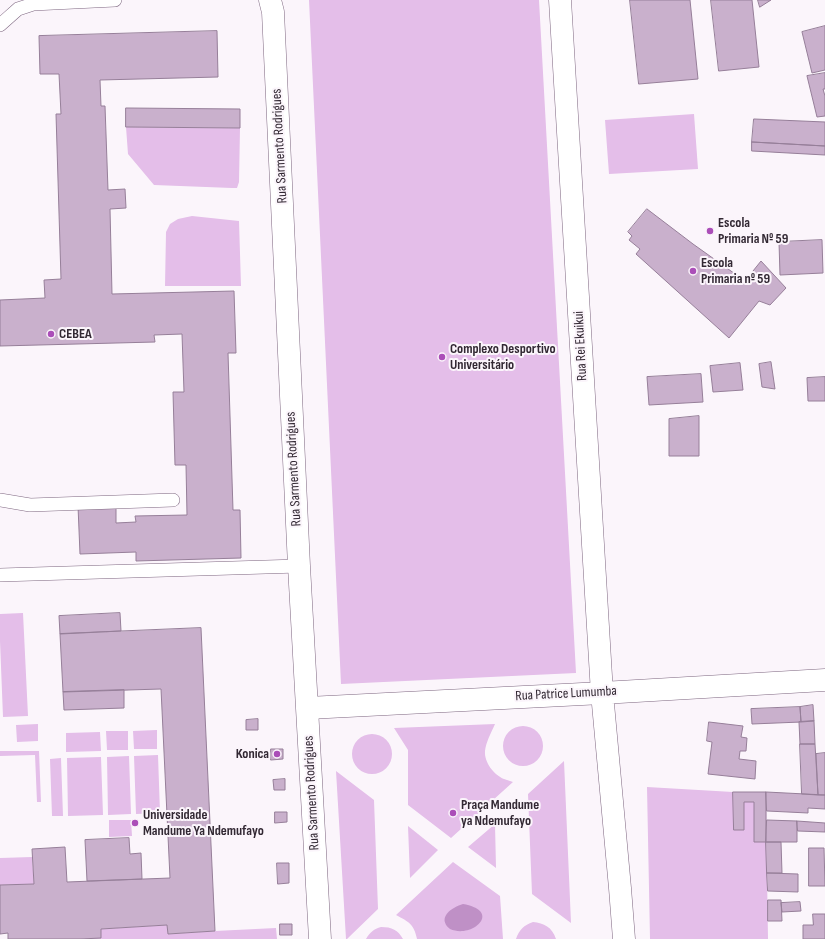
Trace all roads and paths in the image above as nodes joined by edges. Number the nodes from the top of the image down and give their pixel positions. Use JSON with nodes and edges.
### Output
{"nodes":[{"id":1,"x":115,"y":0,"type":"edge"},
{"id":2,"x":270,"y":0,"type":"edge"},
{"id":3,"x":560,"y":0,"type":"edge"},
{"id":4,"x":0,"y":25,"type":"edge"},
{"id":5,"x":0,"y":500,"type":"edge"},
{"id":6,"x":173,"y":500,"type":"dead end"},
{"id":7,"x":299,"y":566,"type":"junction"},
{"id":8,"x":0,"y":575,"type":"edge"},
{"id":9,"x":825,"y":680,"type":"edge"},
{"id":10,"x":602,"y":693,"type":"junction"},
{"id":11,"x":308,"y":708,"type":"junction"},
{"id":12,"x":320,"y":939,"type":"edge"},
{"id":13,"x":624,"y":939,"type":"edge"}],
"edges":[{"from":1,"to":4,"type":"lane"},
{"from":2,"to":7,"type":"street","name":"Rua Sarmento Rodrigues"},
{"from":3,"to":10,"type":"street","name":"Rua Rei Ekuikui"},
{"from":5,"to":6,"type":"lane"},
{"from":7,"to":8,"type":"lane"},
{"from":7,"to":11,"type":"street","name":"Rua Sarmento Rodrigues"},
{"from":9,"to":10,"type":"street","name":"Rua Patrice Lumumba"},
{"from":10,"to":11,"type":"street","name":"Rua Patrice Lumumba"},
{"from":10,"to":13,"type":"street","name":"Rua Rei Ekuikui"},
{"from":11,"to":12,"type":"street","name":"Rua Sarmento Rodrigues"}]}
